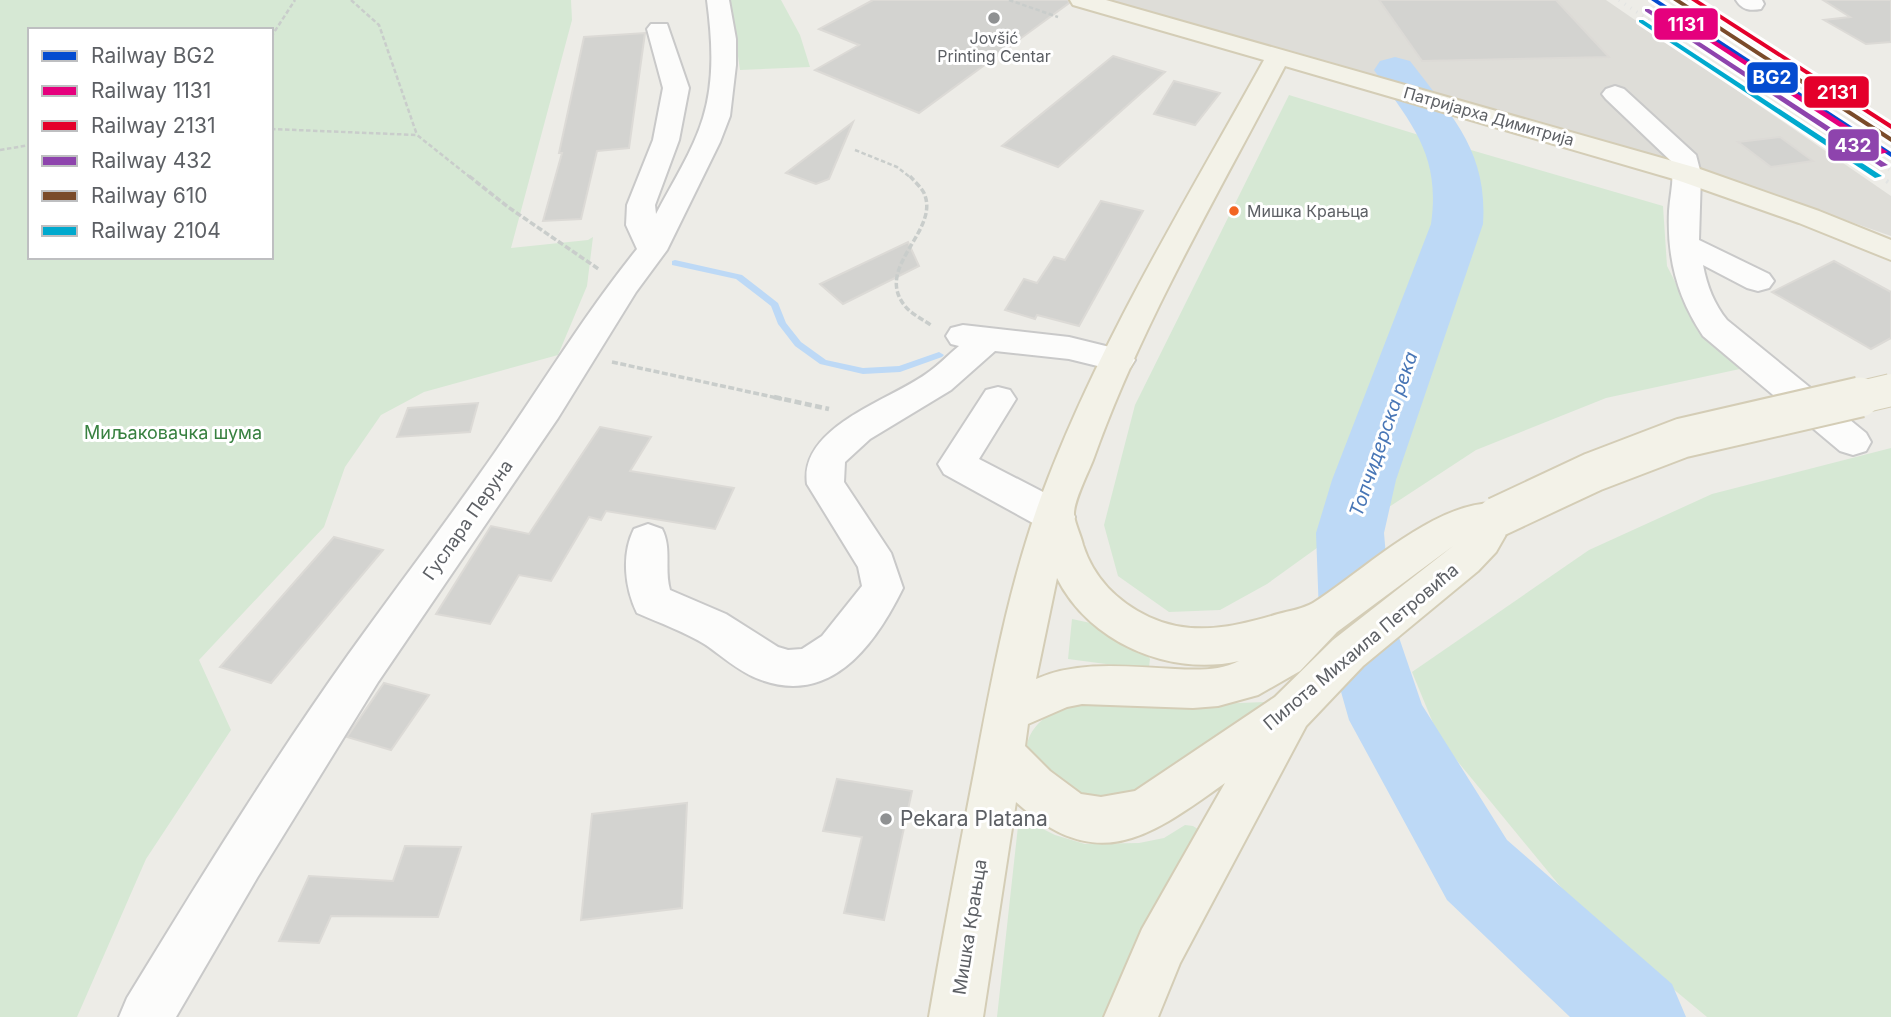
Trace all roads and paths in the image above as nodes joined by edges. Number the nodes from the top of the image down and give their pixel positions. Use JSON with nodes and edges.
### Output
{"nodes":[{"id":1,"x":295,"y":0,"type":"edge"},
{"id":2,"x":351,"y":0,"type":"edge"},
{"id":3,"x":718,"y":0,"type":"edge"},
{"id":4,"x":1081,"y":0,"type":"edge"},
{"id":5,"x":659,"y":29,"type":"dead end"},
{"id":6,"x":273,"y":34,"type":"edge"},
{"id":7,"x":1279,"y":57,"type":"junction"},
{"id":8,"x":1615,"y":94,"type":"dead end"},
{"id":9,"x":273,"y":129,"type":"edge"},
{"id":10,"x":417,"y":135,"type":"junction"},
{"id":11,"x":28,"y":145,"type":"edge"},
{"id":12,"x":0,"y":150,"type":"edge"},
{"id":13,"x":855,"y":150,"type":"dead end"},
{"id":14,"x":1687,"y":174,"type":"junction"},
{"id":15,"x":1684,"y":244,"type":"junction"},
{"id":16,"x":652,"y":250,"type":"junction"},
{"id":17,"x":1891,"y":251,"type":"edge"},
{"id":18,"x":1758,"y":281,"type":"dead end"},
{"id":19,"x":623,"y":287,"type":"junction"},
{"id":20,"x":976,"y":337,"type":"junction"},
{"id":21,"x":580,"y":356,"type":"junction"},
{"id":22,"x":1118,"y":360,"type":"junction"},
{"id":23,"x":1891,"y":390,"type":"edge"},
{"id":24,"x":998,"y":399,"type":"dead end"},
{"id":25,"x":805,"y":402,"type":"dead end"},
{"id":26,"x":1853,"y":442,"type":"dead end"},
{"id":27,"x":1056,"y":517,"type":"junction"},
{"id":28,"x":1497,"y":517,"type":"junction"},
{"id":29,"x":648,"y":540,"type":"dead end"},
{"id":30,"x":1322,"y":620,"type":"junction"},
{"id":31,"x":1291,"y":710,"type":"junction"},
{"id":32,"x":1003,"y":733,"type":"junction"},
{"id":33,"x":146,"y":1017,"type":"edge"},
{"id":34,"x":956,"y":1017,"type":"edge"},
{"id":35,"x":1131,"y":1017,"type":"edge"}],
"edges":[{"from":1,"to":6,"type":"path"},
{"from":2,"to":10,"type":"path"},
{"from":3,"to":16,"type":"street","name":"Гуслара Перуна"},
{"from":4,"to":7,"type":"main road","name":"Патријарха Димитрија"},
{"from":5,"to":16,"type":"street"},
{"from":7,"to":14,"type":"main road","name":"Патријарха Димитрија"},
{"from":7,"to":22,"type":"main road","name":"Мишка Крањца"},
{"from":8,"to":14,"type":"street"},
{"from":9,"to":10,"type":"path"},
{"from":10,"to":19,"type":"path"},
{"from":11,"to":12,"type":"path"},
{"from":13,"to":20,"type":"path"},
{"from":14,"to":15,"type":"street"},
{"from":14,"to":17,"type":"main road","name":"Патријарха Димитрија"},
{"from":15,"to":18,"type":"street"},
{"from":15,"to":26,"type":"street"},
{"from":16,"to":19,"type":"street","name":"Гуслара Перуна"},
{"from":19,"to":21,"type":"street","name":"Гуслара Перуна"},
{"from":20,"to":22,"type":"street"},
{"from":20,"to":29,"type":"street"},
{"from":21,"to":25,"type":"path"},
{"from":21,"to":33,"type":"street","name":"Гуслара Перуна"},
{"from":22,"to":27,"type":"main road","name":"Мишка Крањца"},
{"from":23,"to":28,"type":"main road","bridge":true},
{"from":24,"to":27,"type":"street"},
{"from":27,"to":30,"type":"main road"},
{"from":27,"to":32,"type":"main road","name":"Мишка Крањца"},
{"from":28,"to":30,"type":"main road"},
{"from":28,"to":31,"type":"main road","name":"Пилота Михаила Петровића"},
{"from":30,"to":32,"type":"main road"},
{"from":31,"to":32,"type":"main road","name":"Пилота Михаила Петровића"},
{"from":31,"to":35,"type":"main road"},
{"from":32,"to":34,"type":"main road","name":"Мишка Крањца"}]}
